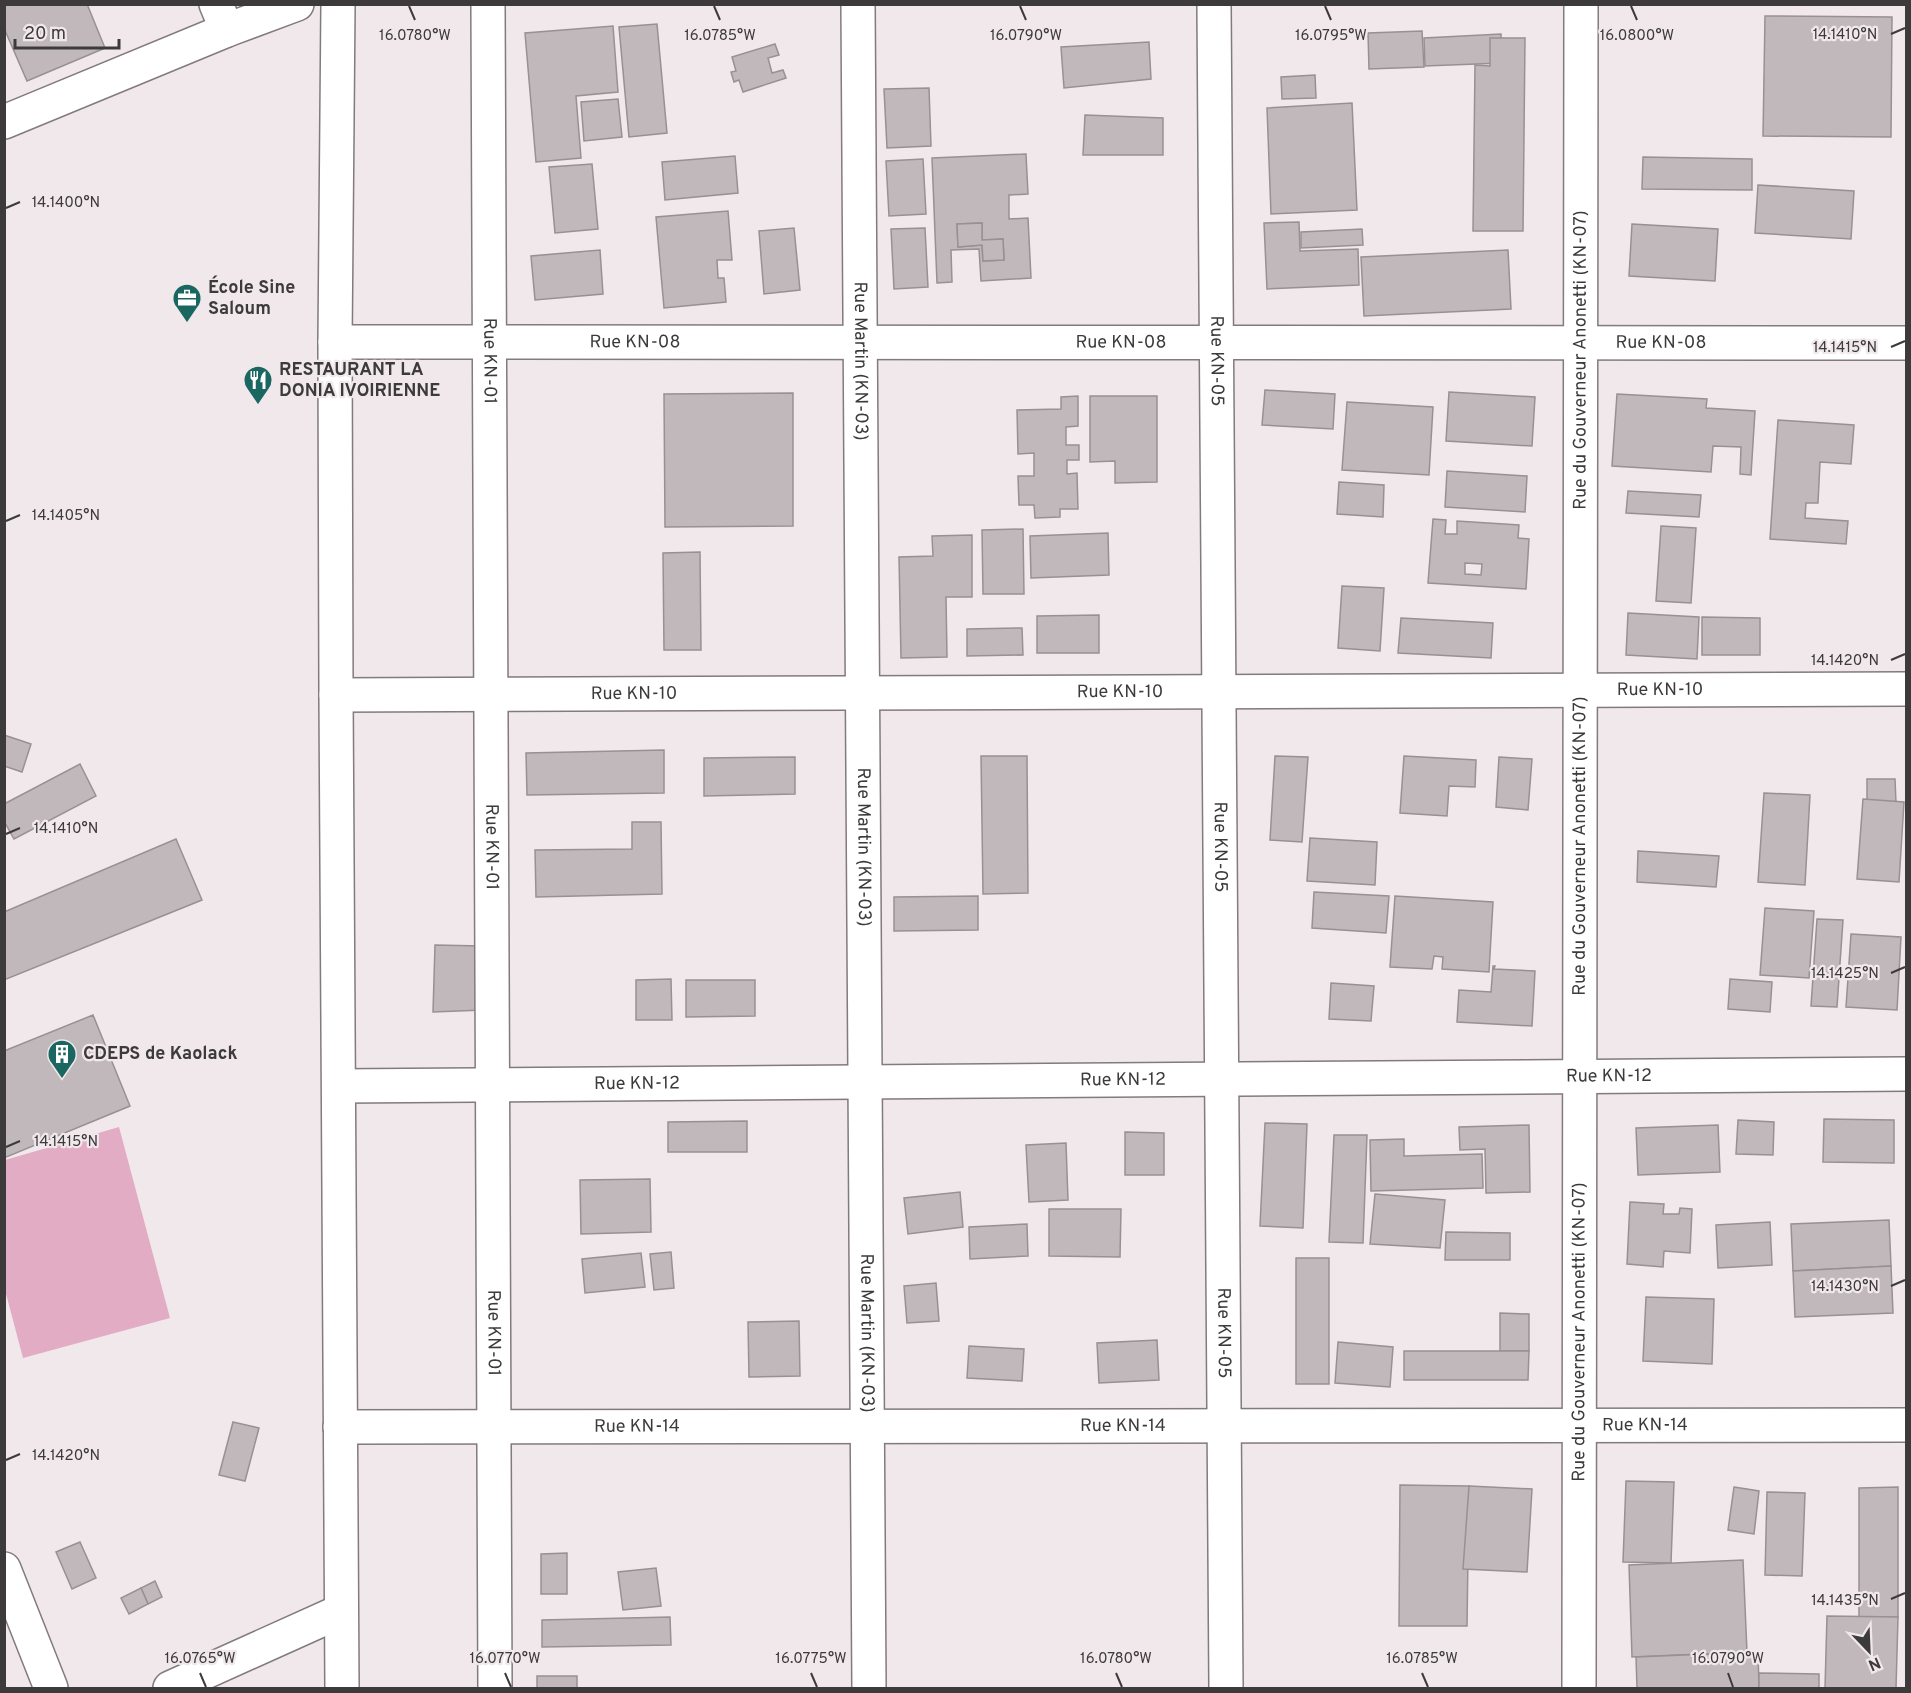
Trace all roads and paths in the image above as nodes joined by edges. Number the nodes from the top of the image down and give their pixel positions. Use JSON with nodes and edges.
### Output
{"nodes":[{"id":1,"x":297,"y":4,"type":"edge"},
{"id":2,"x":338,"y":4,"type":"edge"},
{"id":3,"x":488,"y":4,"type":"edge"},
{"id":4,"x":858,"y":4,"type":"edge"},
{"id":5,"x":1214,"y":4,"type":"edge"},
{"id":6,"x":1581,"y":4,"type":"edge"},
{"id":7,"x":222,"y":17,"type":"edge"},
{"id":8,"x":4,"y":122,"type":"edge"},
{"id":9,"x":489,"y":341,"type":"junction"},
{"id":10,"x":335,"y":342,"type":"junction"},
{"id":11,"x":860,"y":342,"type":"junction"},
{"id":12,"x":1216,"y":342,"type":"junction"},
{"id":13,"x":1581,"y":343,"type":"junction"},
{"id":14,"x":1906,"y":343,"type":"edge"},
{"id":15,"x":1906,"y":689,"type":"edge"},
{"id":16,"x":1580,"y":690,"type":"junction"},
{"id":17,"x":1219,"y":692,"type":"junction"},
{"id":18,"x":862,"y":693,"type":"junction"},
{"id":19,"x":491,"y":694,"type":"junction"},
{"id":20,"x":336,"y":695,"type":"junction"},
{"id":21,"x":1906,"y":1074,"type":"edge"},
{"id":22,"x":1580,"y":1077,"type":"junction"},
{"id":23,"x":1222,"y":1079,"type":"junction"},
{"id":24,"x":865,"y":1082,"type":"junction"},
{"id":25,"x":492,"y":1085,"type":"junction"},
{"id":26,"x":339,"y":1086,"type":"junction"},
{"id":27,"x":1580,"y":1425,"type":"junction"},
{"id":28,"x":1906,"y":1425,"type":"edge"},
{"id":29,"x":867,"y":1426,"type":"junction"},
{"id":30,"x":1225,"y":1426,"type":"junction"},
{"id":31,"x":340,"y":1427,"type":"junction"},
{"id":32,"x":494,"y":1427,"type":"junction"},
{"id":33,"x":4,"y":1569,"type":"edge"},
{"id":34,"x":341,"y":1611,"type":"junction"},
{"id":35,"x":51,"y":1689,"type":"edge"},
{"id":36,"x":170,"y":1689,"type":"edge"},
{"id":37,"x":342,"y":1689,"type":"edge"},
{"id":38,"x":495,"y":1689,"type":"edge"},
{"id":39,"x":869,"y":1689,"type":"edge"},
{"id":40,"x":1226,"y":1689,"type":"edge"},
{"id":41,"x":1579,"y":1689,"type":"edge"}],
"edges":[{"from":1,"to":7,"type":"street"},
{"from":2,"to":10,"type":"street"},
{"from":3,"to":9,"type":"street","name":"Rue KN-01"},
{"from":4,"to":11,"type":"street","name":"Rue Martin (KN-03)"},
{"from":5,"to":12,"type":"street","name":"Rue KN-05"},
{"from":6,"to":13,"type":"street","name":"Rue du Gouverneur Anonetti (KN-07)"},
{"from":7,"to":8,"type":"street"},
{"from":9,"to":10,"type":"street","name":"Rue KN-08"},
{"from":9,"to":11,"type":"street","name":"Rue KN-08"},
{"from":9,"to":19,"type":"street","name":"Rue KN-01"},
{"from":10,"to":20,"type":"street"},
{"from":11,"to":12,"type":"street","name":"Rue KN-08"},
{"from":11,"to":18,"type":"street","name":"Rue Martin (KN-03)"},
{"from":12,"to":13,"type":"street","name":"Rue KN-08"},
{"from":12,"to":17,"type":"street","name":"Rue KN-05"},
{"from":13,"to":14,"type":"street","name":"Rue KN-08"},
{"from":13,"to":16,"type":"street","name":"Rue du Gouverneur Anonetti (KN-07)"},
{"from":15,"to":16,"type":"street","name":"Rue KN-10"},
{"from":16,"to":17,"type":"street","name":"Rue KN-10"},
{"from":16,"to":22,"type":"street","name":"Rue du Gouverneur Anonetti (KN-07)"},
{"from":17,"to":18,"type":"street","name":"Rue KN-10"},
{"from":17,"to":23,"type":"street","name":"Rue KN-05"},
{"from":18,"to":19,"type":"street","name":"Rue KN-10"},
{"from":18,"to":24,"type":"street","name":"Rue Martin (KN-03)"},
{"from":19,"to":20,"type":"street","name":"Rue KN-10"},
{"from":19,"to":25,"type":"street","name":"Rue KN-01"},
{"from":20,"to":26,"type":"street"},
{"from":21,"to":22,"type":"street","name":"Rue KN-12"},
{"from":22,"to":23,"type":"street","name":"Rue KN-12"},
{"from":22,"to":27,"type":"street","name":"Rue du Gouverneur Anonetti (KN-07)"},
{"from":23,"to":24,"type":"street","name":"Rue KN-12"},
{"from":23,"to":30,"type":"street","name":"Rue KN-05"},
{"from":24,"to":25,"type":"street","name":"Rue KN-12"},
{"from":24,"to":29,"type":"street","name":"Rue Martin (KN-03)"},
{"from":25,"to":26,"type":"street","name":"Rue KN-12"},
{"from":25,"to":32,"type":"street","name":"Rue KN-01"},
{"from":26,"to":31,"type":"street"},
{"from":27,"to":28,"type":"street","name":"Rue KN-14"},
{"from":27,"to":30,"type":"street","name":"Rue KN-14"},
{"from":27,"to":41,"type":"street","name":"Rue du Gouverneur Anonetti (KN-07)"},
{"from":29,"to":30,"type":"street","name":"Rue KN-14"},
{"from":29,"to":32,"type":"street","name":"Rue KN-14"},
{"from":29,"to":39,"type":"street","name":"Rue Martin (KN-03)"},
{"from":30,"to":40,"type":"street","name":"Rue KN-05"},
{"from":31,"to":32,"type":"street","name":"Rue KN-14"},
{"from":31,"to":34,"type":"street"},
{"from":32,"to":38,"type":"street","name":"Rue KN-01"},
{"from":33,"to":35,"type":"street"},
{"from":34,"to":36,"type":"street"},
{"from":34,"to":37,"type":"street"}]}
